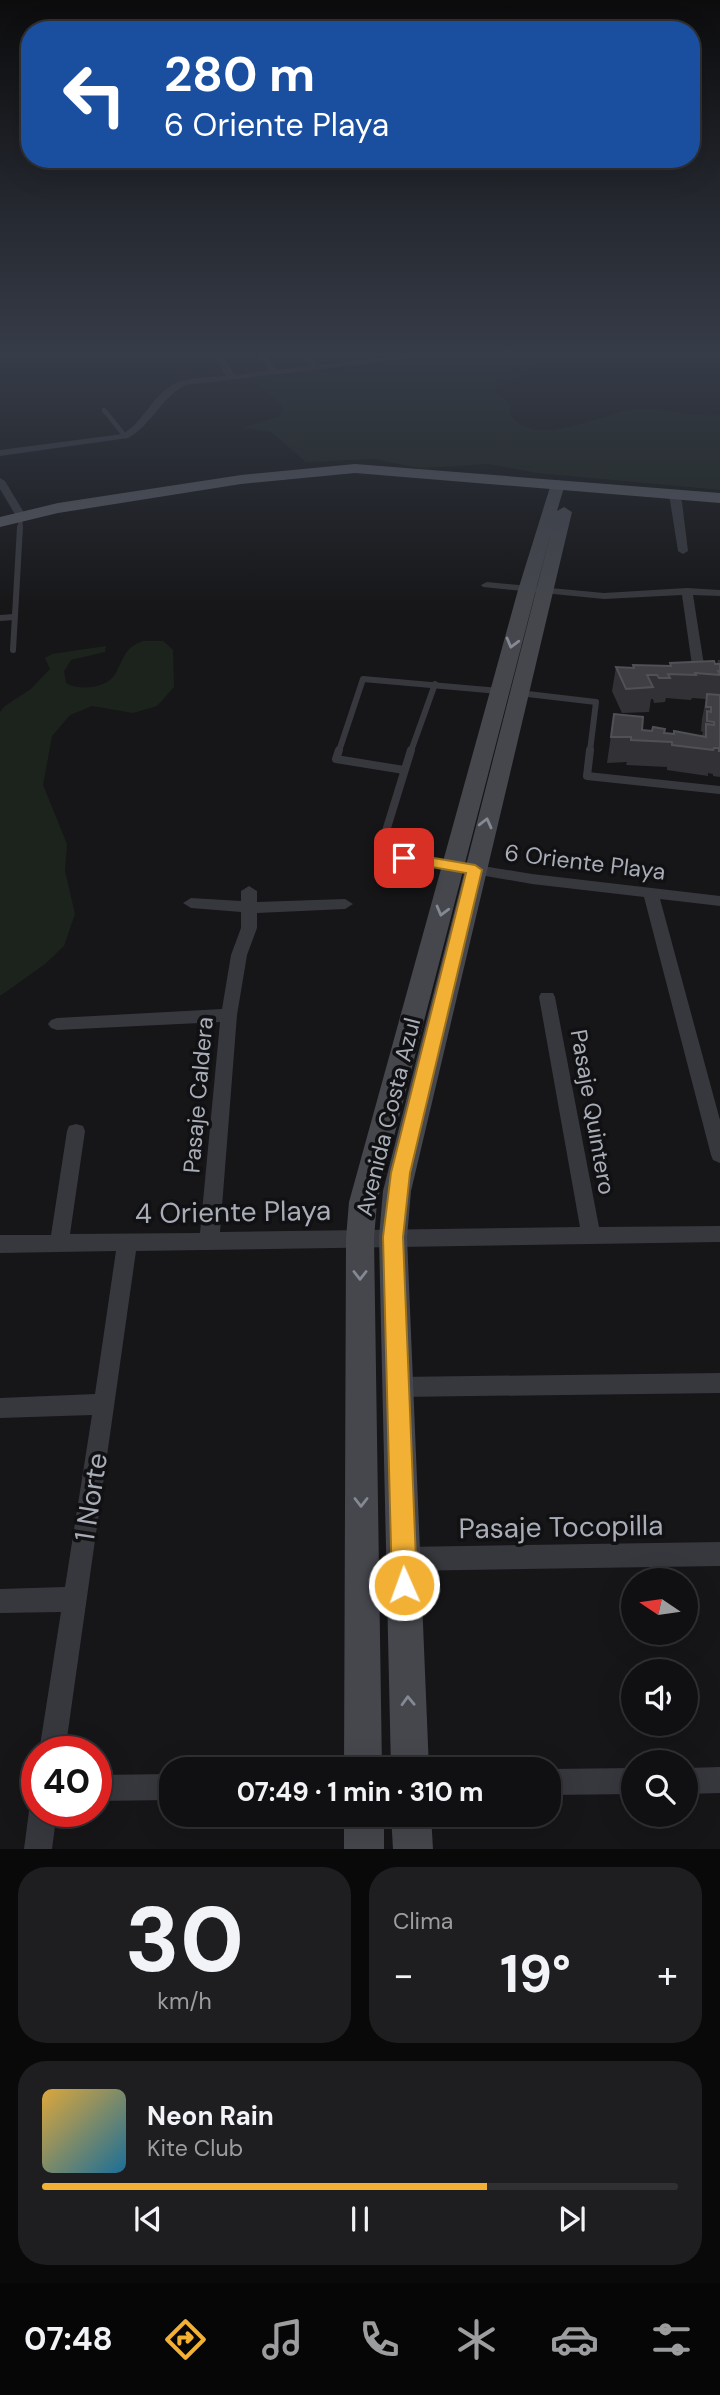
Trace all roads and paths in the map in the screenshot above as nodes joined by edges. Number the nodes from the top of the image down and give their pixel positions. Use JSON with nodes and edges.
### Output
{"nodes":[{"id":1,"x":101,"y":439,"type":"edge"},
{"id":2,"x":0,"y":453,"type":"edge"},
{"id":3,"x":0,"y":481,"type":"edge"},
{"id":4,"x":564,"y":484,"type":"junction"},
{"id":5,"x":674,"y":494,"type":"junction"},
{"id":6,"x":720,"y":498,"type":"edge"},
{"id":7,"x":21,"y":516,"type":"junction"},
{"id":8,"x":0,"y":522,"type":"edge"},
{"id":9,"x":683,"y":551,"type":"dead end"},
{"id":10,"x":487,"y":585,"type":"dead end"},
{"id":11,"x":536,"y":591,"type":"junction"},
{"id":12,"x":687,"y":591,"type":"junction"},
{"id":13,"x":720,"y":593,"type":"edge"},
{"id":14,"x":14,"y":617,"type":"junction"},
{"id":15,"x":0,"y":618,"type":"edge"},
{"id":16,"x":13,"y":650,"type":"dead end"},
{"id":17,"x":698,"y":665,"type":"edge"},
{"id":18,"x":435,"y":684,"type":"junction"},
{"id":19,"x":510,"y":692,"type":"junction"},
{"id":20,"x":404,"y":770,"type":"junction"},
{"id":21,"x":720,"y":790,"type":"edge"},
{"id":22,"x":386,"y":831,"type":"dead end"},
{"id":23,"x":404,"y":858,"type":"dead end"},
{"id":24,"x":464,"y":868,"type":"junction"},
{"id":25,"x":249,"y":891,"type":"dead end"},
{"id":26,"x":651,"y":894,"type":"junction"},
{"id":27,"x":720,"y":901,"type":"edge"},
{"id":28,"x":191,"y":903,"type":"dead end"},
{"id":29,"x":345,"y":904,"type":"dead end"},
{"id":30,"x":250,"y":908,"type":"junction"},
{"id":31,"x":547,"y":997,"type":"dead end"},
{"id":32,"x":229,"y":1015,"type":"junction"},
{"id":33,"x":57,"y":1024,"type":"dead end"},
{"id":34,"x":76,"y":1131,"type":"dead end"},
{"id":35,"x":720,"y":1155,"type":"edge"},
{"id":36,"x":720,"y":1234,"type":"edge"},
{"id":37,"x":591,"y":1235,"type":"junction"},
{"id":38,"x":393,"y":1237,"type":"junction"},
{"id":39,"x":360,"y":1238,"type":"junction"},
{"id":40,"x":209,"y":1241,"type":"junction"},
{"id":41,"x":127,"y":1242,"type":"junction"},
{"id":42,"x":0,"y":1244,"type":"edge"},
{"id":43,"x":59,"y":1244,"type":"junction"},
{"id":44,"x":720,"y":1382,"type":"edge"},
{"id":45,"x":398,"y":1388,"type":"junction"},
{"id":46,"x":105,"y":1404,"type":"junction"},
{"id":47,"x":0,"y":1408,"type":"edge"},
{"id":48,"x":720,"y":1554,"type":"edge"},
{"id":49,"x":403,"y":1559,"type":"junction"},
{"id":50,"x":75,"y":1599,"type":"junction"},
{"id":51,"x":0,"y":1601,"type":"edge"},
{"id":52,"x":54,"y":1736,"type":"edge"},
{"id":53,"x":363,"y":1757,"type":"edge"},
{"id":54,"x":410,"y":1757,"type":"edge"},
{"id":55,"x":720,"y":1780,"type":"edge"},
{"id":56,"x":621,"y":1781,"type":"edge"},
{"id":57,"x":698,"y":1781,"type":"edge"},
{"id":58,"x":561,"y":1782,"type":"edge"},
{"id":59,"x":159,"y":1787,"type":"edge"},
{"id":60,"x":112,"y":1788,"type":"edge"},
{"id":61,"x":41,"y":1827,"type":"edge"},
{"id":62,"x":364,"y":1827,"type":"edge"},
{"id":63,"x":412,"y":1827,"type":"edge"},
{"id":64,"x":38,"y":1849,"type":"edge"},
{"id":65,"x":364,"y":1849,"type":"edge"},
{"id":66,"x":413,"y":1849,"type":"edge"}],
"edges":[{"from":1,"to":2,"type":"street"},
{"from":3,"to":7,"type":"street"},
{"from":4,"to":5,"type":"main road"},
{"from":4,"to":7,"type":"main road"},
{"from":4,"to":11,"type":"street","name":"Avenida Costa Azul"},
{"from":5,"to":6,"type":"main road"},
{"from":5,"to":9,"type":"street"},
{"from":7,"to":8,"type":"main road"},
{"from":7,"to":14,"type":"lane"},
{"from":10,"to":11,"type":"street"},
{"from":11,"to":12,"type":"street"},
{"from":11,"to":19,"type":"street","name":"Avenida Costa Azul"},
{"from":12,"to":13,"type":"street"},
{"from":12,"to":17,"type":"street"},
{"from":14,"to":15,"type":"lane"},
{"from":14,"to":16,"type":"lane"},
{"from":18,"to":19,"type":"lane"},
{"from":18,"to":20,"type":"lane"},
{"from":18,"to":20,"type":"lane"},
{"from":19,"to":21,"type":"lane"},
{"from":19,"to":24,"type":"street","name":"Avenida Costa Azul"},
{"from":20,"to":22,"type":"lane"},
{"from":23,"to":24,"type":"street","name":"6 Oriente Playa"},
{"from":24,"to":26,"type":"street","name":"6 Oriente Playa"},
{"from":24,"to":38,"type":"street","name":"Avenida Costa Azul"},
{"from":24,"to":39,"type":"street","name":"Avenida Costa Azul","one_way":true},
{"from":25,"to":30,"type":"street","name":"Pasaje Caldera"},
{"from":26,"to":27,"type":"street","name":"6 Oriente Playa"},
{"from":26,"to":35,"type":"street"},
{"from":28,"to":30,"type":"street"},
{"from":29,"to":30,"type":"street"},
{"from":30,"to":32,"type":"street","name":"Pasaje Caldera"},
{"from":31,"to":37,"type":"street","name":"Pasaje Quintero"},
{"from":32,"to":33,"type":"street"},
{"from":32,"to":40,"type":"street","name":"Pasaje Caldera"},
{"from":34,"to":43,"type":"street"},
{"from":36,"to":37,"type":"street","name":"4 Oriente Playa"},
{"from":37,"to":38,"type":"street","name":"4 Oriente Playa"},
{"from":38,"to":39,"type":"street","name":"4 Oriente Playa"},
{"from":38,"to":45,"type":"street","name":"Avenida Costa Azul"},
{"from":39,"to":40,"type":"street","name":"4 Oriente Playa"},
{"from":39,"to":53,"type":"street","name":"Avenida Costa Azul","one_way":true},
{"from":40,"to":41,"type":"street","name":"4 Oriente Playa"},
{"from":41,"to":43,"type":"street","name":"4 Oriente Playa"},
{"from":41,"to":46,"type":"street","name":"1 Norte"},
{"from":42,"to":43,"type":"street","name":"4 Oriente Playa"},
{"from":44,"to":45,"type":"street"},
{"from":45,"to":49,"type":"street","name":"Avenida Costa Azul"},
{"from":46,"to":47,"type":"street"},
{"from":46,"to":50,"type":"street","name":"1 Norte"},
{"from":48,"to":49,"type":"street","name":"Pasaje Tocopilla"},
{"from":54,"to":49,"type":"street","name":"Avenida Costa Azul","one_way":true},
{"from":50,"to":51,"type":"street"},
{"from":50,"to":52,"type":"street","name":"1 Norte"},
{"from":55,"to":57,"type":"street"},
{"from":56,"to":58,"type":"street"},
{"from":59,"to":60,"type":"street"},
{"from":61,"to":64,"type":"street"},
{"from":62,"to":65,"type":"street"},
{"from":63,"to":66,"type":"street"}]}
